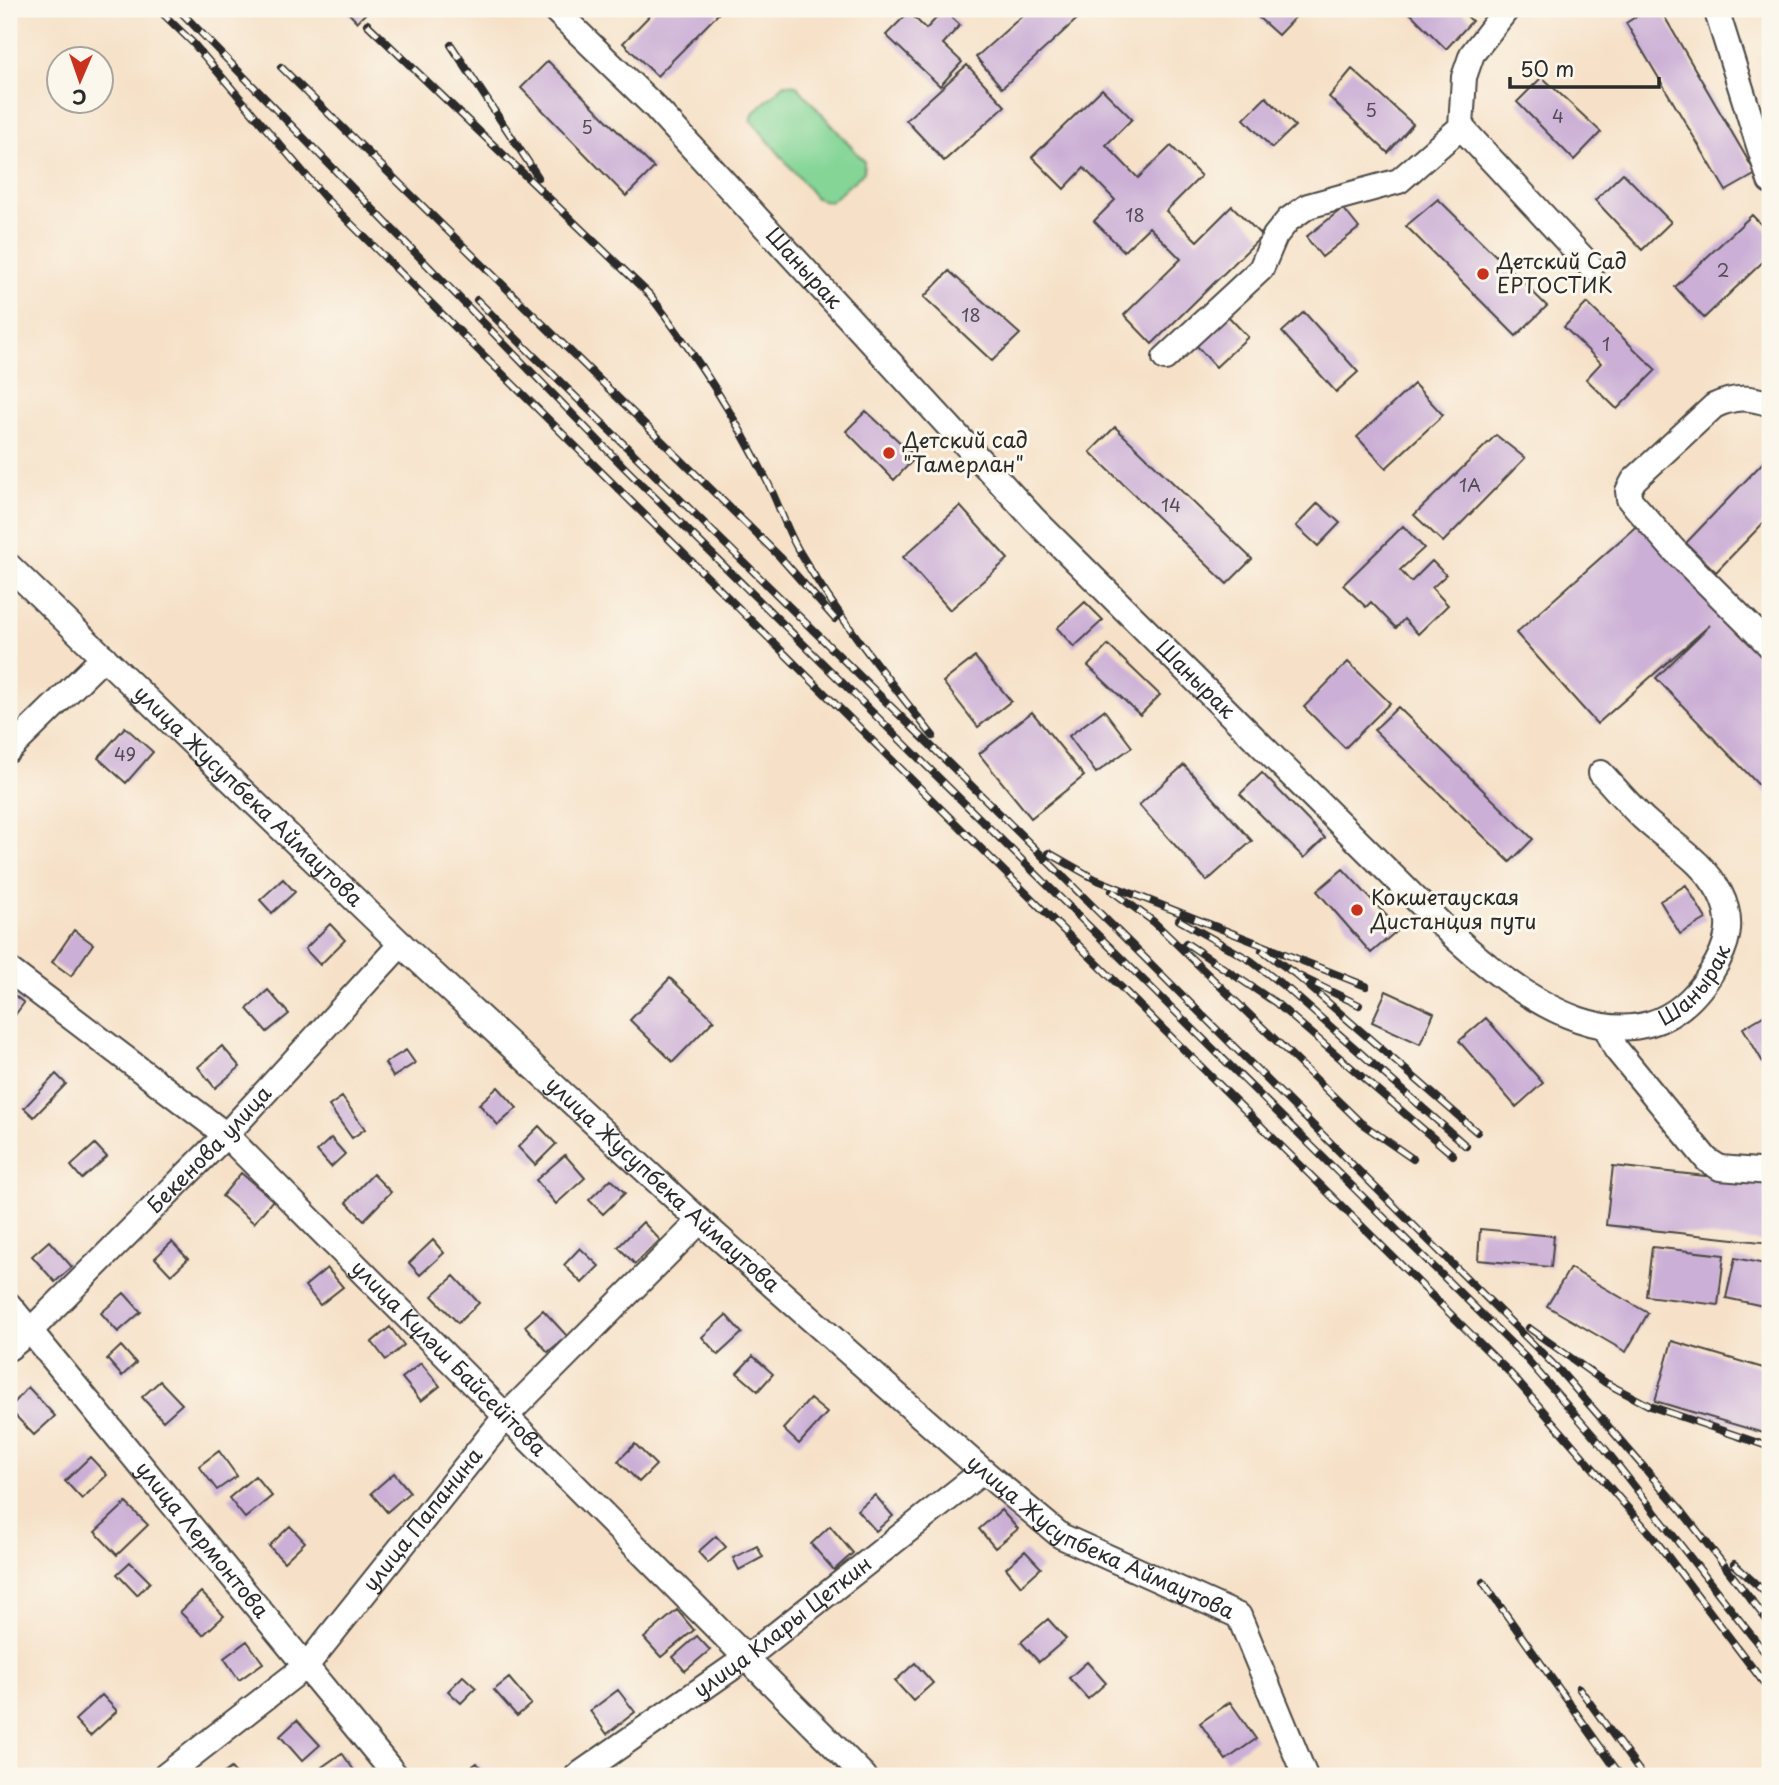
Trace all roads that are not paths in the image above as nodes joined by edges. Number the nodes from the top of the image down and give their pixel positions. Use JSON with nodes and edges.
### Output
{"nodes":[{"id":1,"x":554,"y":9,"type":"edge"},
{"id":2,"x":1507,"y":9,"type":"edge"},
{"id":3,"x":1716,"y":9,"type":"edge"},
{"id":4,"x":1461,"y":127,"type":"junction"},
{"id":5,"x":1770,"y":181,"type":"edge"},
{"id":6,"x":1591,"y":267,"type":"dead end"},
{"id":7,"x":1165,"y":358,"type":"dead end"},
{"id":8,"x":1770,"y":404,"type":"edge"},
{"id":9,"x":9,"y":566,"type":"edge"},
{"id":10,"x":1770,"y":646,"type":"edge"},
{"id":11,"x":104,"y":657,"type":"junction"},
{"id":12,"x":9,"y":750,"type":"edge"},
{"id":13,"x":1601,"y":772,"type":"dead end"},
{"id":14,"x":401,"y":944,"type":"junction"},
{"id":15,"x":9,"y":970,"type":"edge"},
{"id":16,"x":1606,"y":1027,"type":"junction"},
{"id":17,"x":226,"y":1135,"type":"junction"},
{"id":18,"x":1770,"y":1172,"type":"edge"},
{"id":19,"x":700,"y":1221,"type":"junction"},
{"id":20,"x":9,"y":1305,"type":"edge"},
{"id":21,"x":30,"y":1331,"type":"junction"},
{"id":22,"x":9,"y":1348,"type":"edge"},
{"id":23,"x":506,"y":1416,"type":"junction"},
{"id":24,"x":983,"y":1471,"type":"junction"},
{"id":25,"x":746,"y":1658,"type":"junction"},
{"id":26,"x":306,"y":1666,"type":"junction"},
{"id":27,"x":165,"y":1776,"type":"edge"},
{"id":28,"x":396,"y":1776,"type":"edge"},
{"id":29,"x":577,"y":1776,"type":"edge"},
{"id":30,"x":864,"y":1776,"type":"edge"},
{"id":31,"x":1305,"y":1776,"type":"edge"}],
"edges":[{"from":1,"to":16,"type":"street","name":"Шанырак"},
{"from":2,"to":4,"type":"street"},
{"from":3,"to":5,"type":"street"},
{"from":4,"to":6,"type":"street"},
{"from":4,"to":7,"type":"street"},
{"from":8,"to":10,"type":"street"},
{"from":9,"to":11,"type":"street","name":"улица Жусупбека Аймаутова"},
{"from":11,"to":12,"type":"street"},
{"from":11,"to":14,"type":"street","name":"улица Жусупбека Аймаутова"},
{"from":13,"to":16,"type":"street","name":"Шанырак"},
{"from":14,"to":17,"type":"street","name":"Бекенова улица"},
{"from":14,"to":19,"type":"street","name":"улица Жусупбека Аймаутова"},
{"from":15,"to":17,"type":"street","name":"улица Күләш Байсейітова"},
{"from":16,"to":18,"type":"street"},
{"from":17,"to":21,"type":"street","name":"Бекенова улица"},
{"from":17,"to":23,"type":"street","name":"улица Күләш Байсейітова"},
{"from":19,"to":23,"type":"street","name":"улица Папанина"},
{"from":19,"to":24,"type":"street","name":"улица Жусупбека Аймаутова"},
{"from":20,"to":21,"type":"street","name":"улица Лермонтова"},
{"from":21,"to":22,"type":"street","name":"Бекенова улица"},
{"from":21,"to":26,"type":"street","name":"улица Лермонтова"},
{"from":23,"to":25,"type":"street","name":"улица Күләш Байсейітова"},
{"from":23,"to":26,"type":"street","name":"улица Папанина"},
{"from":24,"to":25,"type":"street","name":"улица Клары Цеткин"},
{"from":24,"to":31,"type":"street","name":"улица Жусупбека Аймаутова"},
{"from":25,"to":29,"type":"street","name":"улица Клары Цеткин"},
{"from":25,"to":30,"type":"street","name":"улица Күләш Байсейітова"},
{"from":26,"to":27,"type":"street","name":"улица Папанина"},
{"from":26,"to":28,"type":"street","name":"улица Лермонтова"}]}
